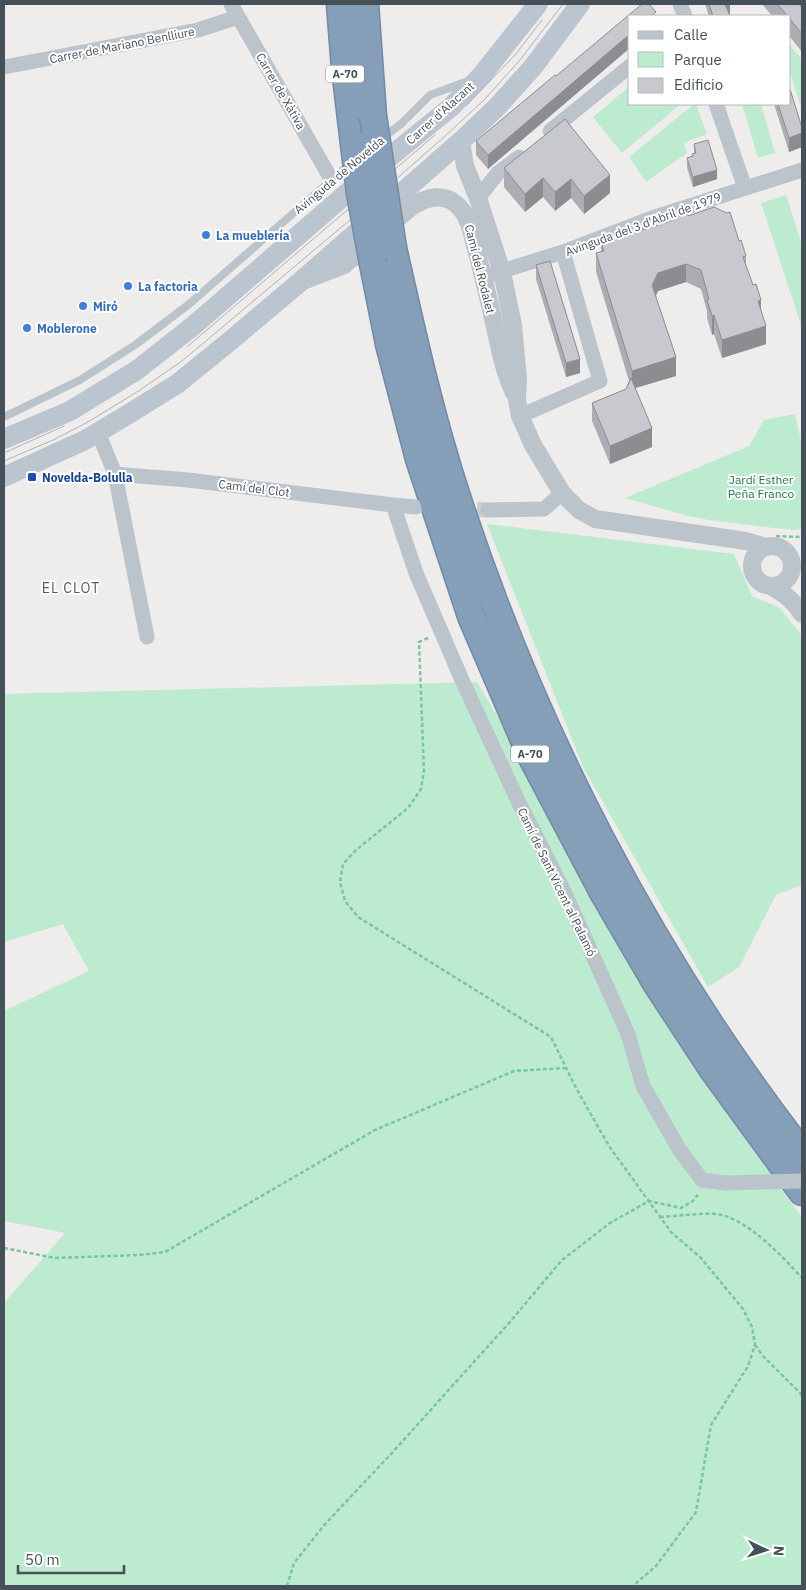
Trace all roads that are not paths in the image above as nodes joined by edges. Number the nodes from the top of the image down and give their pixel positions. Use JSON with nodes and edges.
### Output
{"nodes":[{"id":1,"x":340,"y":4,"type":"edge"},
{"id":2,"x":365,"y":4,"type":"edge"},
{"id":3,"x":538,"y":4,"type":"edge"},
{"id":4,"x":580,"y":4,"type":"edge"},
{"id":5,"x":234,"y":10,"type":"edge"},
{"id":6,"x":4,"y":67,"type":"edge"},
{"id":7,"x":628,"y":68,"type":"edge"},
{"id":8,"x":716,"y":105,"type":"edge"},
{"id":9,"x":542,"y":138,"type":"edge"},
{"id":10,"x":462,"y":141,"type":"junction"},
{"id":11,"x":527,"y":150,"type":"edge"},
{"id":12,"x":365,"y":154,"type":"junction"},
{"id":13,"x":802,"y":170,"type":"edge"},
{"id":14,"x":331,"y":179,"type":"junction"},
{"id":15,"x":746,"y":188,"type":"junction"},
{"id":16,"x":478,"y":198,"type":"junction"},
{"id":17,"x":563,"y":252,"type":"junction"},
{"id":18,"x":383,"y":256,"type":"junction"},
{"id":19,"x":502,"y":272,"type":"junction"},
{"id":20,"x":483,"y":277,"type":"junction"},
{"id":21,"x":300,"y":282,"type":"junction"},
{"id":22,"x":519,"y":408,"type":"junction"},
{"id":23,"x":4,"y":417,"type":"edge"},
{"id":24,"x":98,"y":432,"type":"junction"},
{"id":25,"x":4,"y":439,"type":"edge"},
{"id":26,"x":115,"y":474,"type":"junction"},
{"id":27,"x":4,"y":477,"type":"edge"},
{"id":28,"x":562,"y":493,"type":"junction"},
{"id":29,"x":393,"y":505,"type":"junction"},
{"id":30,"x":416,"y":507,"type":"dead end"},
{"id":31,"x":488,"y":510,"type":"tunnel mouth"},
{"id":32,"x":726,"y":538,"type":"junction"},
{"id":33,"x":773,"y":543,"type":"junction"},
{"id":34,"x":802,"y":548,"type":"edge"},
{"id":35,"x":752,"y":566,"type":"junction"},
{"id":36,"x":795,"y":569,"type":"edge"},
{"id":37,"x":770,"y":586,"type":"junction"},
{"id":38,"x":799,"y":608,"type":"edge"},
{"id":39,"x":147,"y":637,"type":"dead end"},
{"id":40,"x":802,"y":1153,"type":"edge"},
{"id":41,"x":802,"y":1181,"type":"edge"},
{"id":42,"x":802,"y":1192,"type":"edge"}],
"edges":[{"from":1,"to":12,"type":"highway","number":"A-70"},
{"from":2,"to":18,"type":"highway","number":"A-70","bridge":true},
{"from":3,"to":12,"type":"main road","name":"Carrer d'Alacant"},
{"from":4,"to":10,"type":"main road"},
{"from":5,"to":6,"type":"street","name":"Carrer de Mariano Benlliure"},
{"from":5,"to":14,"type":"street","name":"Carrer de Xàtiva"},
{"from":7,"to":9,"type":"street"},
{"from":8,"to":15,"type":"street"},
{"from":10,"to":16,"type":"street","name":"Camí del Rodalet"},
{"from":10,"to":21,"type":"main road"},
{"from":11,"to":16,"type":"street"},
{"from":12,"to":14,"type":"lane","name":"Avinguda de Novelda"},
{"from":12,"to":18,"type":"highway","number":"A-70","bridge":true},
{"from":12,"to":25,"type":"main road","name":"Avinguda de Novelda"},
{"from":13,"to":15,"type":"street","name":"Avinguda del 3 d'Abril de 1979"},
{"from":14,"to":23,"type":"lane","name":"Avinguda de Novelda"},
{"from":15,"to":17,"type":"street","name":"Avinguda del 3 d'Abril de 1979"},
{"from":16,"to":19,"type":"street","name":"Camí del Rodalet"},
{"from":17,"to":19,"type":"street","name":"Avinguda del 3 d'Abril de 1979"},
{"from":17,"to":22,"type":"street"},
{"from":18,"to":40,"type":"highway","number":"A-70"},
{"from":18,"to":42,"type":"highway","number":"A-70"},
{"from":19,"to":20,"type":"street","name":"Avinguda del 3 d'Abril de 1979"},
{"from":19,"to":22,"type":"street","name":"Camí del Rodalet"},
{"from":20,"to":21,"type":"street","name":"Camí del Rodalet"},
{"from":20,"to":22,"type":"street","name":"Camí del Rodalet"},
{"from":21,"to":24,"type":"main road"},
{"from":22,"to":28,"type":"street","name":"Camí del Rodalet"},
{"from":24,"to":26,"type":"street"},
{"from":24,"to":27,"type":"main road"},
{"from":26,"to":29,"type":"street","name":"Camí del Clot"},
{"from":26,"to":39,"type":"street"},
{"from":28,"to":31,"type":"street"},
{"from":28,"to":32,"type":"street","name":"Camí del Rodalet"},
{"from":29,"to":30,"type":"street"},
{"from":29,"to":41,"type":"street","name":"Camí de Sant Vicent al Palamó","bridge":true},
{"from":32,"to":33,"type":"street","name":"Camí del Rodalet"},
{"from":32,"to":35,"type":"street"},
{"from":33,"to":34,"type":"street","name":"Camí del Rodalet"},
{"from":33,"to":35,"type":"street"},
{"from":33,"to":36,"type":"street"},
{"from":35,"to":37,"type":"street"},
{"from":36,"to":37,"type":"street"},
{"from":36,"to":38,"type":"street"},
{"from":37,"to":38,"type":"street"}]}
